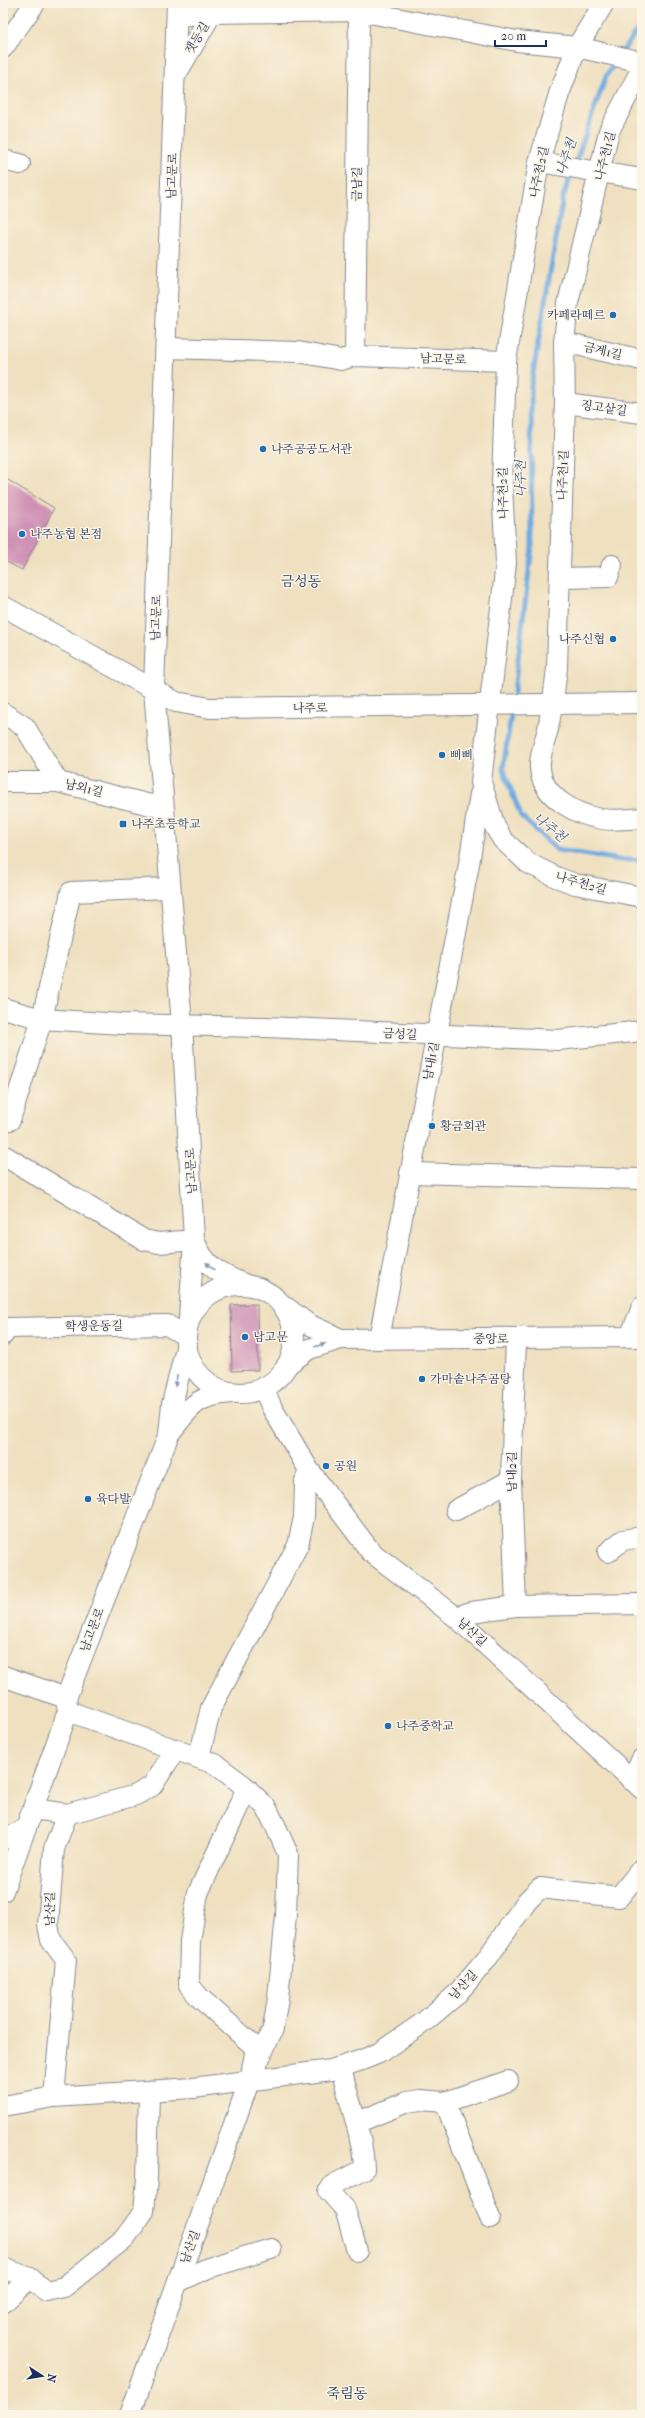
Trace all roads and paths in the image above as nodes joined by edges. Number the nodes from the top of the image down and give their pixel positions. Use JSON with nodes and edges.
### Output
{"nodes":[{"id":1,"x":35,"y":3,"type":"edge"},
{"id":2,"x":604,"y":3,"type":"edge"},
{"id":3,"x":217,"y":8,"type":"edge"},
{"id":4,"x":178,"y":9,"type":"edge"},
{"id":5,"x":359,"y":11,"type":"junction"},
{"id":6,"x":3,"y":48,"type":"edge"},
{"id":7,"x":582,"y":49,"type":"junction"},
{"id":8,"x":642,"y":62,"type":"edge"},
{"id":9,"x":642,"y":68,"type":"edge"},
{"id":10,"x":176,"y":75,"type":"junction"},
{"id":11,"x":539,"y":162,"type":"junction"},
{"id":12,"x":600,"y":174,"type":"junction"},
{"id":13,"x":642,"y":180,"type":"edge"},
{"id":14,"x":564,"y":342,"type":"junction"},
{"id":15,"x":167,"y":348,"type":"junction"},
{"id":16,"x":355,"y":356,"type":"junction"},
{"id":17,"x":642,"y":360,"type":"edge"},
{"id":18,"x":506,"y":361,"type":"junction"},
{"id":19,"x":565,"y":402,"type":"junction"},
{"id":20,"x":642,"y":413,"type":"edge"},
{"id":21,"x":612,"y":565,"type":"dead end"},
{"id":22,"x":561,"y":578,"type":"junction"},
{"id":23,"x":3,"y":606,"type":"edge"},
{"id":24,"x":154,"y":690,"type":"junction"},
{"id":25,"x":642,"y":703,"type":"edge"},
{"id":26,"x":550,"y":704,"type":"junction"},
{"id":27,"x":494,"y":706,"type":"junction"},
{"id":28,"x":3,"y":713,"type":"edge"},
{"id":29,"x":3,"y":782,"type":"edge"},
{"id":30,"x":58,"y":782,"type":"junction"},
{"id":31,"x":481,"y":782,"type":"junction"},
{"id":32,"x":163,"y":808,"type":"junction"},
{"id":33,"x":642,"y":818,"type":"edge"},
{"id":34,"x":169,"y":888,"type":"junction"},
{"id":35,"x":642,"y":897,"type":"edge"},
{"id":36,"x":3,"y":1008,"type":"edge"},
{"id":37,"x":42,"y":1019,"type":"junction"},
{"id":38,"x":182,"y":1024,"type":"junction"},
{"id":39,"x":642,"y":1031,"type":"edge"},
{"id":40,"x":436,"y":1035,"type":"junction"},
{"id":41,"x":3,"y":1122,"type":"edge"},
{"id":42,"x":3,"y":1155,"type":"edge"},
{"id":43,"x":410,"y":1173,"type":"junction"},
{"id":44,"x":642,"y":1179,"type":"edge"},
{"id":45,"x":194,"y":1240,"type":"junction"},
{"id":46,"x":244,"y":1284,"type":"junction"},
{"id":47,"x":276,"y":1298,"type":"junction"},
{"id":48,"x":642,"y":1307,"type":"edge"},
{"id":49,"x":4,"y":1330,"type":"edge"},
{"id":50,"x":187,"y":1333,"type":"junction"},
{"id":51,"x":636,"y":1337,"type":"edge"},
{"id":52,"x":341,"y":1338,"type":"junction"},
{"id":53,"x":379,"y":1339,"type":"junction"},
{"id":54,"x":516,"y":1339,"type":"junction"},
{"id":55,"x":287,"y":1365,"type":"junction"},
{"id":56,"x":263,"y":1387,"type":"junction"},
{"id":57,"x":241,"y":1393,"type":"junction"},
{"id":58,"x":169,"y":1434,"type":"junction"},
{"id":59,"x":309,"y":1470,"type":"junction"},
{"id":60,"x":511,"y":1480,"type":"junction"},
{"id":61,"x":456,"y":1510,"type":"dead end"},
{"id":62,"x":642,"y":1537,"type":"edge"},
{"id":63,"x":608,"y":1552,"type":"dead end"},
{"id":64,"x":642,"y":1604,"type":"edge"},
{"id":65,"x":516,"y":1606,"type":"junction"},
{"id":66,"x":456,"y":1617,"type":"junction"},
{"id":67,"x":3,"y":1676,"type":"edge"},
{"id":68,"x":67,"y":1704,"type":"junction"},
{"id":69,"x":176,"y":1749,"type":"junction"},
{"id":70,"x":199,"y":1757,"type":"junction"},
{"id":71,"x":642,"y":1759,"type":"edge"},
{"id":72,"x":636,"y":1784,"type":"edge"},
{"id":73,"x":247,"y":1788,"type":"junction"},
{"id":74,"x":34,"y":1809,"type":"junction"},
{"id":75,"x":67,"y":1814,"type":"junction"},
{"id":76,"x":26,"y":1829,"type":"junction"},
{"id":77,"x":3,"y":1839,"type":"edge"},
{"id":78,"x":642,"y":1868,"type":"edge"},
{"id":79,"x":3,"y":1891,"type":"edge"},
{"id":80,"x":341,"y":2067,"type":"junction"},
{"id":81,"x":250,"y":2079,"type":"junction"},
{"id":82,"x":508,"y":2081,"type":"dead end"},
{"id":83,"x":149,"y":2091,"type":"junction"},
{"id":84,"x":54,"y":2097,"type":"junction"},
{"id":85,"x":446,"y":2102,"type":"junction"},
{"id":86,"x":3,"y":2106,"type":"edge"},
{"id":87,"x":356,"y":2123,"type":"junction"},
{"id":88,"x":490,"y":2218,"type":"dead end"},
{"id":89,"x":271,"y":2249,"type":"dead end"},
{"id":90,"x":357,"y":2251,"type":"dead end"},
{"id":91,"x":3,"y":2268,"type":"edge"},
{"id":92,"x":30,"y":2278,"type":"junction"},
{"id":93,"x":178,"y":2282,"type":"junction"},
{"id":94,"x":3,"y":2303,"type":"edge"},
{"id":95,"x":130,"y":2415,"type":"edge"}],
"edges":[{"from":1,"to":6,"type":"street"},
{"from":2,"to":7,"type":"street","name":"나주천2길"},
{"from":3,"to":4,"type":"street"},
{"from":3,"to":5,"type":"street"},
{"from":3,"to":10,"type":"street","name":"잿등길"},
{"from":4,"to":10,"type":"street","name":"남고문로"},
{"from":5,"to":7,"type":"street"},
{"from":5,"to":16,"type":"street","name":"금남길"},
{"from":7,"to":8,"type":"street"},
{"from":7,"to":11,"type":"street","name":"나주천2길"},
{"from":9,"to":12,"type":"street","name":"나주천1길"},
{"from":10,"to":15,"type":"street","name":"남고문로"},
{"from":11,"to":12,"type":"street"},
{"from":11,"to":18,"type":"street","name":"나주천2길"},
{"from":12,"to":13,"type":"street"},
{"from":12,"to":14,"type":"street","name":"나주천1길"},
{"from":14,"to":17,"type":"street","name":"금계1길"},
{"from":14,"to":19,"type":"street","name":"나주천1길"},
{"from":15,"to":16,"type":"street","name":"남고문로"},
{"from":15,"to":24,"type":"street","name":"남고문로"},
{"from":16,"to":18,"type":"street","name":"남고문로"},
{"from":18,"to":27,"type":"street","name":"나주천2길"},
{"from":19,"to":20,"type":"street","name":"징고샅길"},
{"from":19,"to":22,"type":"street","name":"나주천1길"},
{"from":21,"to":22,"type":"street"},
{"from":22,"to":26,"type":"street","name":"나주천1길"},
{"from":23,"to":24,"type":"street","name":"나주로"},
{"from":24,"to":27,"type":"street","name":"나주로"},
{"from":24,"to":32,"type":"street","name":"남고문로"},
{"from":25,"to":26,"type":"street","name":"나주로"},
{"from":26,"to":27,"type":"street","name":"나주로"},
{"from":26,"to":33,"type":"street","name":"나주천1길"},
{"from":27,"to":31,"type":"street","name":"나주천2길"},
{"from":28,"to":30,"type":"street"},
{"from":29,"to":30,"type":"street","name":"남외1길"},
{"from":30,"to":32,"type":"street","name":"남외1길"},
{"from":31,"to":35,"type":"street","name":"나주천2길"},
{"from":31,"to":40,"type":"street","name":"남내1길"},
{"from":32,"to":34,"type":"street","name":"남고문로"},
{"from":34,"to":37,"type":"street"},
{"from":34,"to":38,"type":"street","name":"남고문로"},
{"from":36,"to":37,"type":"street"},
{"from":37,"to":38,"type":"street"},
{"from":37,"to":41,"type":"street"},
{"from":38,"to":40,"type":"street","name":"금성길"},
{"from":38,"to":45,"type":"street","name":"남고문로"},
{"from":39,"to":40,"type":"street","name":"금성길"},
{"from":40,"to":43,"type":"street","name":"남내1길"},
{"from":42,"to":45,"type":"street"},
{"from":43,"to":44,"type":"street"},
{"from":43,"to":53,"type":"street","name":"남내1길"},
{"from":46,"to":45,"type":"street","one_way":true},
{"from":45,"to":50,"type":"street"},
{"from":46,"to":47,"type":"street"},
{"from":46,"to":50,"type":"street"},
{"from":47,"to":52,"type":"street"},
{"from":47,"to":55,"type":"street"},
{"from":48,"to":51,"type":"street"},
{"from":49,"to":50,"type":"street","name":"학생운동길"},
{"from":50,"to":57,"type":"street"},
{"from":50,"to":58,"type":"street","one_way":true},
{"from":51,"to":54,"type":"street","name":"중앙로"},
{"from":52,"to":53,"type":"street","name":"중앙로"},
{"from":55,"to":52,"type":"street","one_way":true},
{"from":53,"to":54,"type":"street","name":"중앙로"},
{"from":54,"to":60,"type":"street","name":"남내2길"},
{"from":55,"to":56,"type":"street"},
{"from":56,"to":57,"type":"street"},
{"from":56,"to":59,"type":"street","name":"남산길"},
{"from":57,"to":58,"type":"street"},
{"from":58,"to":68,"type":"street","name":"남고문로"},
{"from":59,"to":66,"type":"street","name":"남산길"},
{"from":59,"to":70,"type":"street"},
{"from":60,"to":61,"type":"street"},
{"from":60,"to":65,"type":"street","name":"남내2길"},
{"from":62,"to":63,"type":"street"},
{"from":64,"to":65,"type":"street"},
{"from":65,"to":66,"type":"street"},
{"from":66,"to":72,"type":"street","name":"남산길"},
{"from":67,"to":68,"type":"street"},
{"from":68,"to":69,"type":"street","name":"남산길"},
{"from":68,"to":74,"type":"street","name":"남고문로"},
{"from":69,"to":70,"type":"street","name":"남산길"},
{"from":69,"to":75,"type":"street"},
{"from":70,"to":73,"type":"street","name":"남산길"},
{"from":71,"to":72,"type":"street"},
{"from":73,"to":81,"type":"street","name":"남산길"},
{"from":73,"to":81,"type":"street","name":"남산길"},
{"from":74,"to":75,"type":"street"},
{"from":74,"to":76,"type":"street","name":"남고문로"},
{"from":75,"to":84,"type":"street","name":"남산길"},
{"from":76,"to":77,"type":"street"},
{"from":76,"to":79,"type":"street","name":"남고문로"},
{"from":78,"to":80,"type":"street","name":"남산길"},
{"from":80,"to":81,"type":"street","name":"남산길"},
{"from":80,"to":87,"type":"street"},
{"from":81,"to":83,"type":"street","name":"남산길"},
{"from":81,"to":93,"type":"street","name":"남산길"},
{"from":82,"to":85,"type":"street"},
{"from":83,"to":84,"type":"street","name":"남산길"},
{"from":83,"to":92,"type":"street"},
{"from":84,"to":86,"type":"street","name":"남산길"},
{"from":85,"to":87,"type":"street"},
{"from":85,"to":88,"type":"street"},
{"from":87,"to":90,"type":"street"},
{"from":89,"to":93,"type":"street"},
{"from":91,"to":92,"type":"street"},
{"from":92,"to":94,"type":"street"},
{"from":93,"to":95,"type":"street","name":"남산길"}]}
